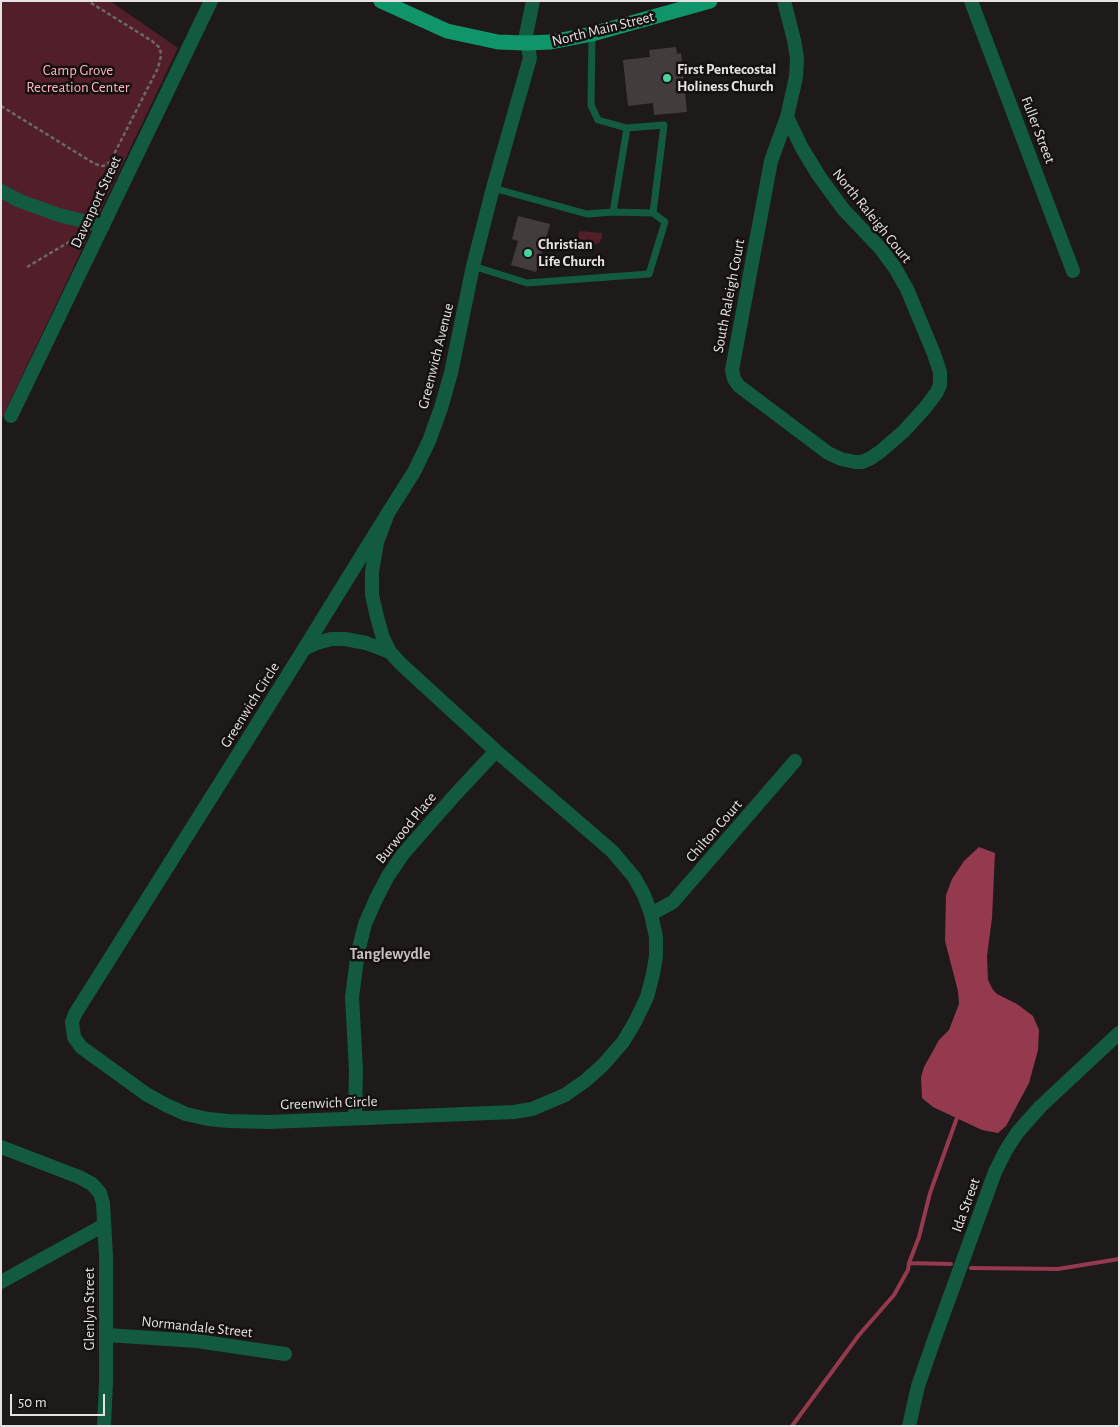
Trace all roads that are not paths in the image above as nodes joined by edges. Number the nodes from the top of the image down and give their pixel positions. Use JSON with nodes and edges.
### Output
{"nodes":[{"id":1,"x":210,"y":1,"type":"edge"},
{"id":2,"x":382,"y":1,"type":"edge"},
{"id":3,"x":533,"y":1,"type":"edge"},
{"id":4,"x":710,"y":1,"type":"edge"},
{"id":5,"x":784,"y":1,"type":"edge"},
{"id":6,"x":971,"y":1,"type":"edge"},
{"id":7,"x":592,"y":34,"type":"junction"},
{"id":8,"x":526,"y":43,"type":"junction"},
{"id":9,"x":787,"y":117,"type":"junction"},
{"id":10,"x":627,"y":128,"type":"junction"},
{"id":11,"x":493,"y":188,"type":"junction"},
{"id":12,"x":1,"y":191,"type":"edge"},
{"id":13,"x":613,"y":212,"type":"junction"},
{"id":14,"x":652,"y":213,"type":"junction"},
{"id":15,"x":103,"y":226,"type":"junction"},
{"id":16,"x":473,"y":266,"type":"junction"},
{"id":17,"x":1073,"y":271,"type":"dead end"},
{"id":18,"x":11,"y":416,"type":"dead end"},
{"id":19,"x":816,"y":445,"type":"joint"},
{"id":20,"x":388,"y":513,"type":"junction"},
{"id":21,"x":304,"y":649,"type":"junction"},
{"id":22,"x":390,"y":652,"type":"junction"},
{"id":23,"x":496,"y":751,"type":"junction"},
{"id":24,"x":795,"y":761,"type":"dead end"},
{"id":25,"x":651,"y":914,"type":"junction"},
{"id":26,"x":1119,"y":1033,"type":"edge"},
{"id":27,"x":355,"y":1118,"type":"junction"},
{"id":28,"x":1,"y":1147,"type":"edge"},
{"id":29,"x":104,"y":1225,"type":"junction"},
{"id":30,"x":1,"y":1282,"type":"edge"},
{"id":31,"x":106,"y":1335,"type":"junction"},
{"id":32,"x":285,"y":1354,"type":"dead end"},
{"id":33,"x":104,"y":1426,"type":"edge"},
{"id":34,"x":909,"y":1426,"type":"edge"}],
"edges":[{"from":1,"to":15,"type":"street","name":"Davenport Street"},
{"from":2,"to":8,"type":"main road","name":"North Main Street"},
{"from":3,"to":8,"type":"street","name":"Greenwich Avenue"},
{"from":4,"to":7,"type":"main road","name":"North Main Street"},
{"from":5,"to":9,"type":"street","name":"South Raleigh Court"},
{"from":6,"to":17,"type":"street","name":"Fuller Street"},
{"from":7,"to":8,"type":"main road","name":"North Main Street"},
{"from":7,"to":10,"type":"lane"},
{"from":8,"to":11,"type":"street","name":"Greenwich Avenue"},
{"from":9,"to":19,"type":"street","name":"South Raleigh Court"},
{"from":9,"to":19,"type":"street","name":"North Raleigh Court"},
{"from":10,"to":13,"type":"lane"},
{"from":10,"to":14,"type":"lane"},
{"from":11,"to":13,"type":"lane"},
{"from":11,"to":16,"type":"street","name":"Greenwich Avenue"},
{"from":12,"to":15,"type":"street"},
{"from":13,"to":14,"type":"lane"},
{"from":14,"to":16,"type":"lane"},
{"from":15,"to":18,"type":"street","name":"Davenport Street"},
{"from":16,"to":20,"type":"street","name":"Greenwich Avenue"},
{"from":20,"to":21,"type":"street","name":"Greenwich Avenue"},
{"from":20,"to":22,"type":"street","name":"Greenwich Circle"},
{"from":21,"to":22,"type":"street","name":"Greenwich Circle"},
{"from":21,"to":27,"type":"street","name":"Greenwich Circle"},
{"from":22,"to":23,"type":"street","name":"Greenwich Circle"},
{"from":23,"to":25,"type":"street","name":"Greenwich Circle"},
{"from":23,"to":27,"type":"street","name":"Burwood Place"},
{"from":24,"to":25,"type":"street","name":"Chilton Court"},
{"from":25,"to":27,"type":"street","name":"Greenwich Circle"},
{"from":26,"to":34,"type":"street","name":"Ida Street"},
{"from":28,"to":29,"type":"street","name":"Glenlyn Street"},
{"from":29,"to":30,"type":"street"},
{"from":29,"to":31,"type":"street","name":"Glenlyn Street"},
{"from":31,"to":32,"type":"street","name":"Normandale Street"},
{"from":31,"to":33,"type":"street","name":"Glenlyn Street"}]}
